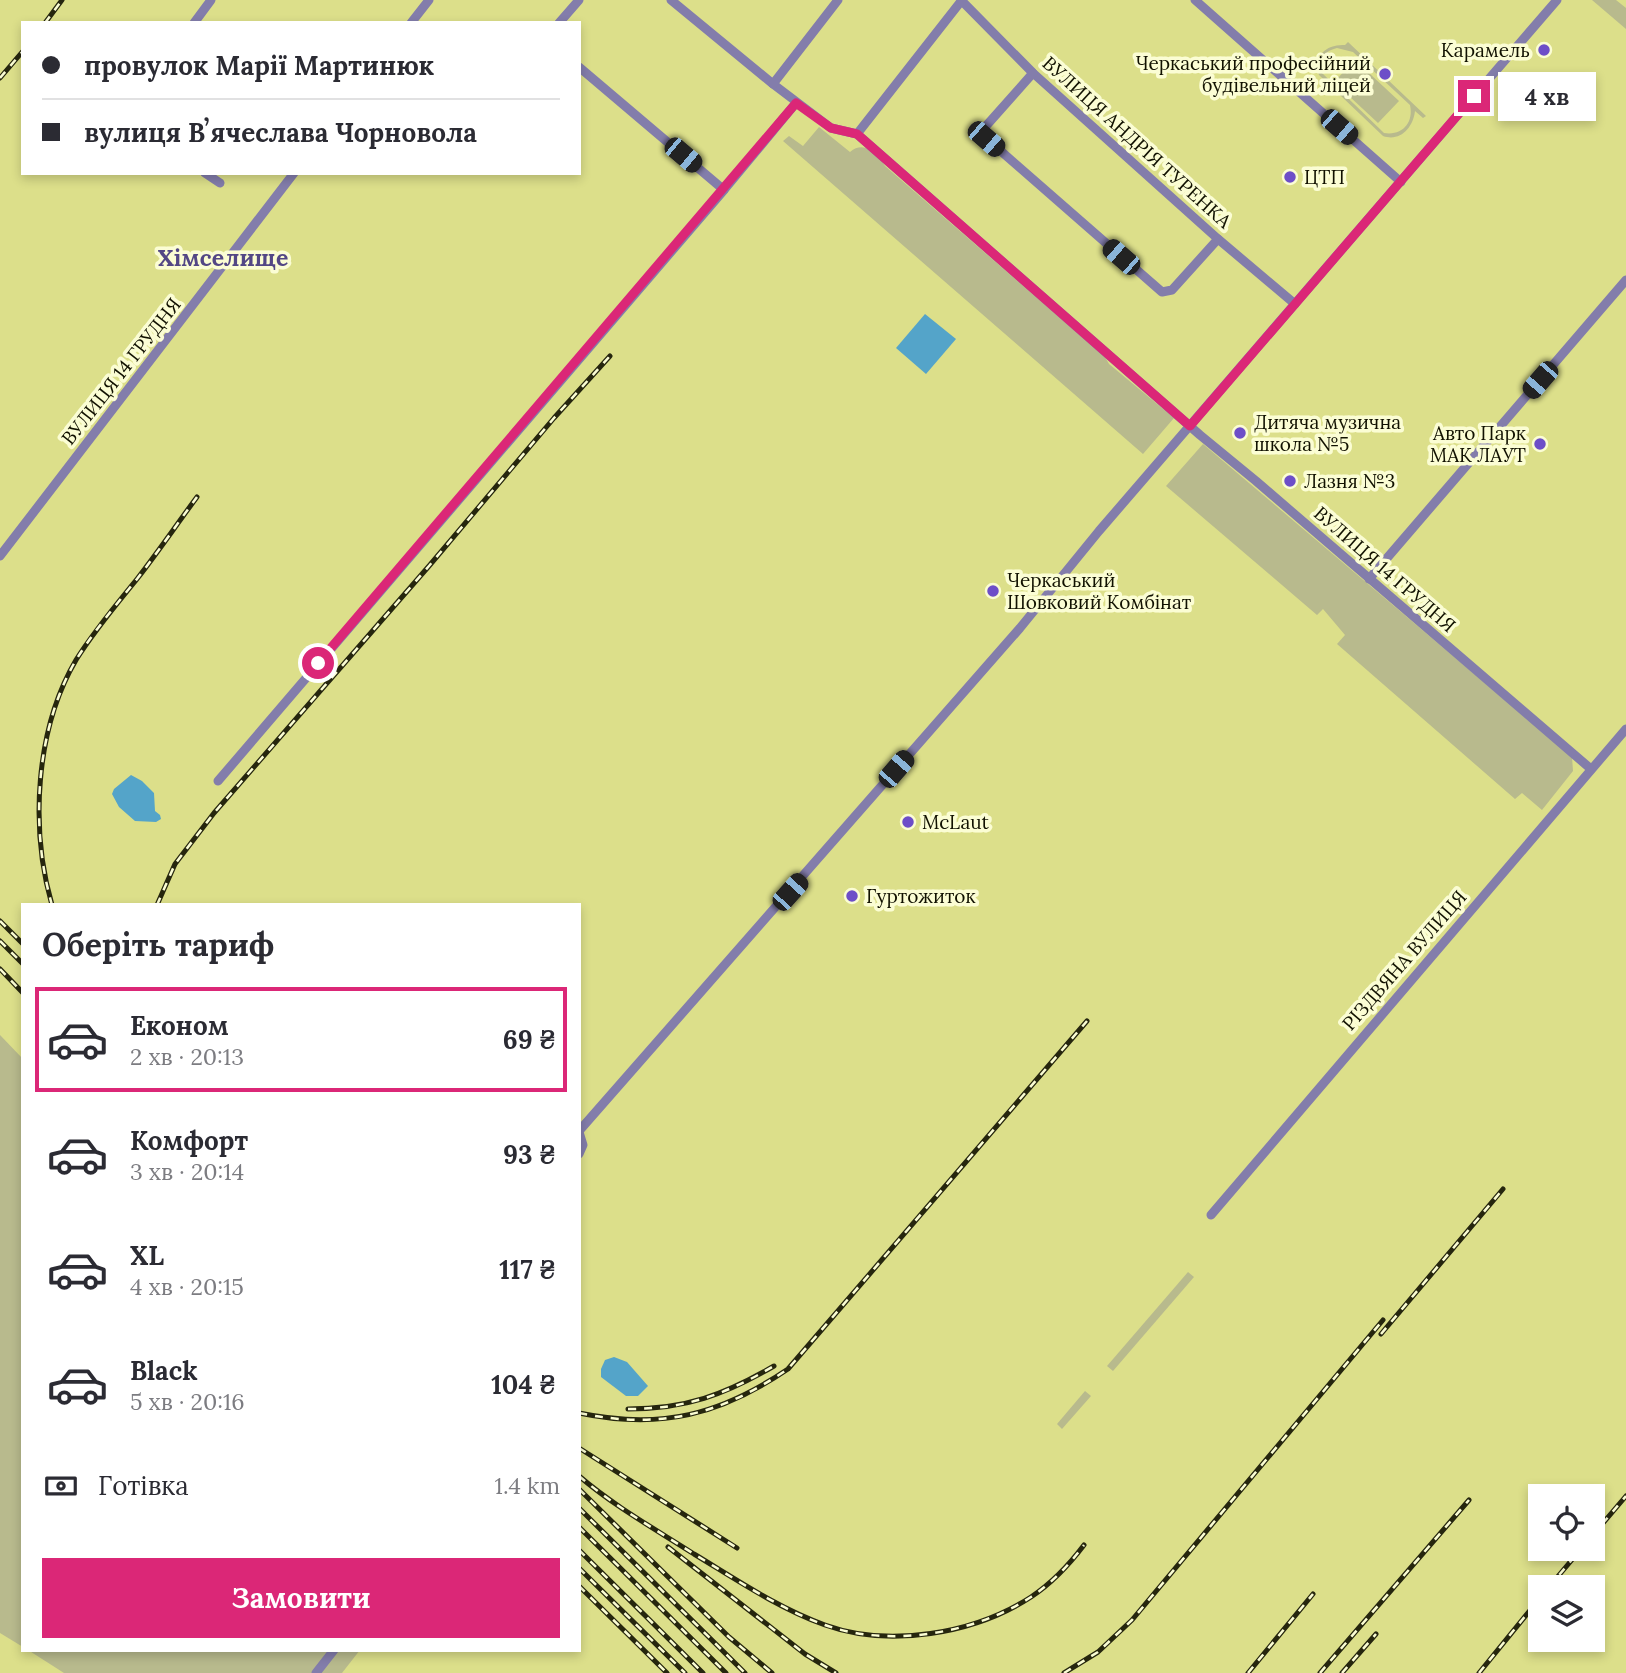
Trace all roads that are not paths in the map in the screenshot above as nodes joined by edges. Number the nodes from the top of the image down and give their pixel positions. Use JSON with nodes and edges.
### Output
{"nodes":[{"id":1,"x":211,"y":0,"type":"edge"},
{"id":2,"x":429,"y":0,"type":"edge"},
{"id":3,"x":579,"y":0,"type":"edge"},
{"id":4,"x":671,"y":0,"type":"edge"},
{"id":5,"x":838,"y":0,"type":"edge"},
{"id":6,"x":962,"y":0,"type":"edge"},
{"id":7,"x":1195,"y":0,"type":"edge"},
{"id":8,"x":1557,"y":0,"type":"edge"},
{"id":9,"x":195,"y":21,"type":"edge"},
{"id":10,"x":413,"y":21,"type":"edge"},
{"id":11,"x":561,"y":21,"type":"edge"},
{"id":12,"x":581,"y":69,"type":"edge"},
{"id":13,"x":1033,"y":73,"type":"junction"},
{"id":14,"x":773,"y":85,"type":"junction"},
{"id":15,"x":796,"y":103,"type":"junction"},
{"id":16,"x":857,"y":134,"type":"junction"},
{"id":17,"x":208,"y":175,"type":"edge"},
{"id":18,"x":293,"y":175,"type":"edge"},
{"id":19,"x":1401,"y":182,"type":"junction"},
{"id":20,"x":220,"y":183,"type":"dead end"},
{"id":21,"x":724,"y":190,"type":"junction"},
{"id":22,"x":1218,"y":239,"type":"junction"},
{"id":23,"x":1626,"y":280,"type":"edge"},
{"id":24,"x":1295,"y":304,"type":"junction"},
{"id":25,"x":1190,"y":426,"type":"junction"},
{"id":26,"x":0,"y":556,"type":"edge"},
{"id":27,"x":1369,"y":579,"type":"junction"},
{"id":28,"x":1626,"y":729,"type":"edge"},
{"id":29,"x":1591,"y":769,"type":"junction"},
{"id":30,"x":218,"y":781,"type":"dead end"},
{"id":31,"x":581,"y":1130,"type":"edge"},
{"id":32,"x":1212,"y":1215,"type":"dead end"},
{"id":33,"x":332,"y":1652,"type":"edge"},
{"id":34,"x":316,"y":1673,"type":"edge"}],
"edges":[{"from":1,"to":9,"type":"street"},
{"from":2,"to":10,"type":"street"},
{"from":3,"to":11,"type":"street"},
{"from":4,"to":14,"type":"street","name":"ВУЛИЦЯ 14 ГРУДНЯ"},
{"from":5,"to":14,"type":"street"},
{"from":6,"to":13,"type":"street","name":"ВУЛИЦЯ АНДРІЯ ТУРЕНКА"},
{"from":6,"to":16,"type":"street"},
{"from":7,"to":19,"type":"street"},
{"from":8,"to":19,"type":"street"},
{"from":12,"to":21,"type":"street"},
{"from":13,"to":22,"type":"street","name":"ВУЛИЦЯ АНДРІЯ ТУРЕНКА"},
{"from":13,"to":22,"type":"street"},
{"from":14,"to":15,"type":"street","name":"ВУЛИЦЯ 14 ГРУДНЯ"},
{"from":15,"to":16,"type":"street","name":"ВУЛИЦЯ 14 ГРУДНЯ"},
{"from":15,"to":21,"type":"street"},
{"from":16,"to":25,"type":"street","name":"ВУЛИЦЯ 14 ГРУДНЯ"},
{"from":17,"to":20,"type":"street"},
{"from":18,"to":26,"type":"street","name":"ВУЛИЦЯ 14 ГРУДНЯ"},
{"from":19,"to":24,"type":"street"},
{"from":21,"to":30,"type":"street"},
{"from":22,"to":24,"type":"street","name":"ВУЛИЦЯ АНДРІЯ ТУРЕНКА"},
{"from":23,"to":27,"type":"street"},
{"from":24,"to":25,"type":"street"},
{"from":25,"to":27,"type":"street","name":"ВУЛИЦЯ 14 ГРУДНЯ"},
{"from":25,"to":31,"type":"street"},
{"from":27,"to":29,"type":"street","name":"ВУЛИЦЯ 14 ГРУДНЯ"},
{"from":28,"to":29,"type":"street","name":"РІЗДВЯНА ВУЛИЦЯ"},
{"from":29,"to":32,"type":"street","name":"РІЗДВЯНА ВУЛИЦЯ"},
{"from":33,"to":34,"type":"street"}]}
